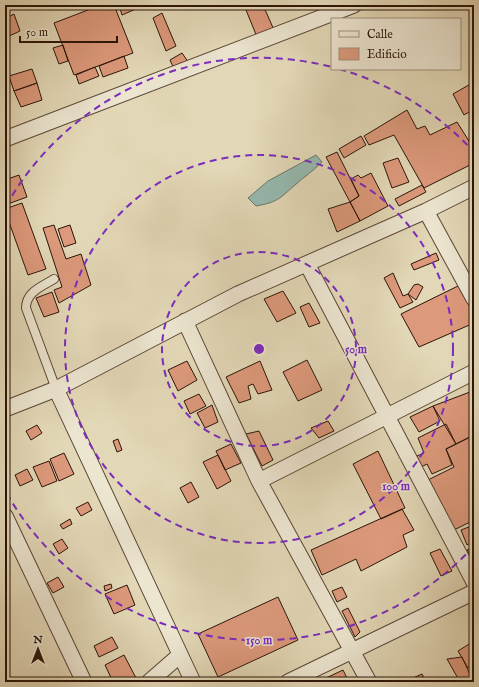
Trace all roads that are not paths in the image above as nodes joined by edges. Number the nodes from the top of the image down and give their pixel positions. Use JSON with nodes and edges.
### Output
{"nodes":[{"id":1,"x":354,"y":5,"type":"edge"},
{"id":2,"x":5,"y":140,"type":"edge"},
{"id":3,"x":474,"y":187,"type":"edge"},
{"id":4,"x":426,"y":211,"type":"junction"},
{"id":5,"x":307,"y":264,"type":"junction"},
{"id":6,"x":54,"y":279,"type":"dead end"},
{"id":7,"x":474,"y":299,"type":"edge"},
{"id":8,"x":185,"y":321,"type":"junction"},
{"id":9,"x":474,"y":372,"type":"edge"},
{"id":10,"x":56,"y":388,"type":"junction"},
{"id":11,"x":5,"y":409,"type":"edge"},
{"id":12,"x":388,"y":417,"type":"junction"},
{"id":13,"x":259,"y":481,"type":"junction"},
{"id":14,"x":5,"y":516,"type":"edge"},
{"id":15,"x":474,"y":582,"type":"edge"},
{"id":16,"x":474,"y":592,"type":"edge"},
{"id":17,"x":353,"y":651,"type":"junction"},
{"id":18,"x":180,"y":655,"type":"junction"},
{"id":19,"x":84,"y":682,"type":"edge"},
{"id":20,"x":149,"y":682,"type":"edge"},
{"id":21,"x":193,"y":682,"type":"edge"},
{"id":22,"x":288,"y":682,"type":"edge"},
{"id":23,"x":369,"y":682,"type":"edge"}],
"edges":[{"from":1,"to":2,"type":"street"},
{"from":3,"to":4,"type":"street"},
{"from":4,"to":5,"type":"street"},
{"from":4,"to":7,"type":"street"},
{"from":5,"to":8,"type":"street"},
{"from":5,"to":12,"type":"street"},
{"from":6,"to":10,"type":"lane"},
{"from":8,"to":10,"type":"street"},
{"from":8,"to":13,"type":"street"},
{"from":9,"to":12,"type":"street"},
{"from":10,"to":11,"type":"street"},
{"from":10,"to":18,"type":"street"},
{"from":12,"to":13,"type":"street"},
{"from":12,"to":15,"type":"street"},
{"from":13,"to":17,"type":"street"},
{"from":14,"to":19,"type":"street"},
{"from":16,"to":17,"type":"street"},
{"from":17,"to":22,"type":"street"},
{"from":17,"to":23,"type":"street"},
{"from":18,"to":20,"type":"street"},
{"from":18,"to":21,"type":"street"}]}
